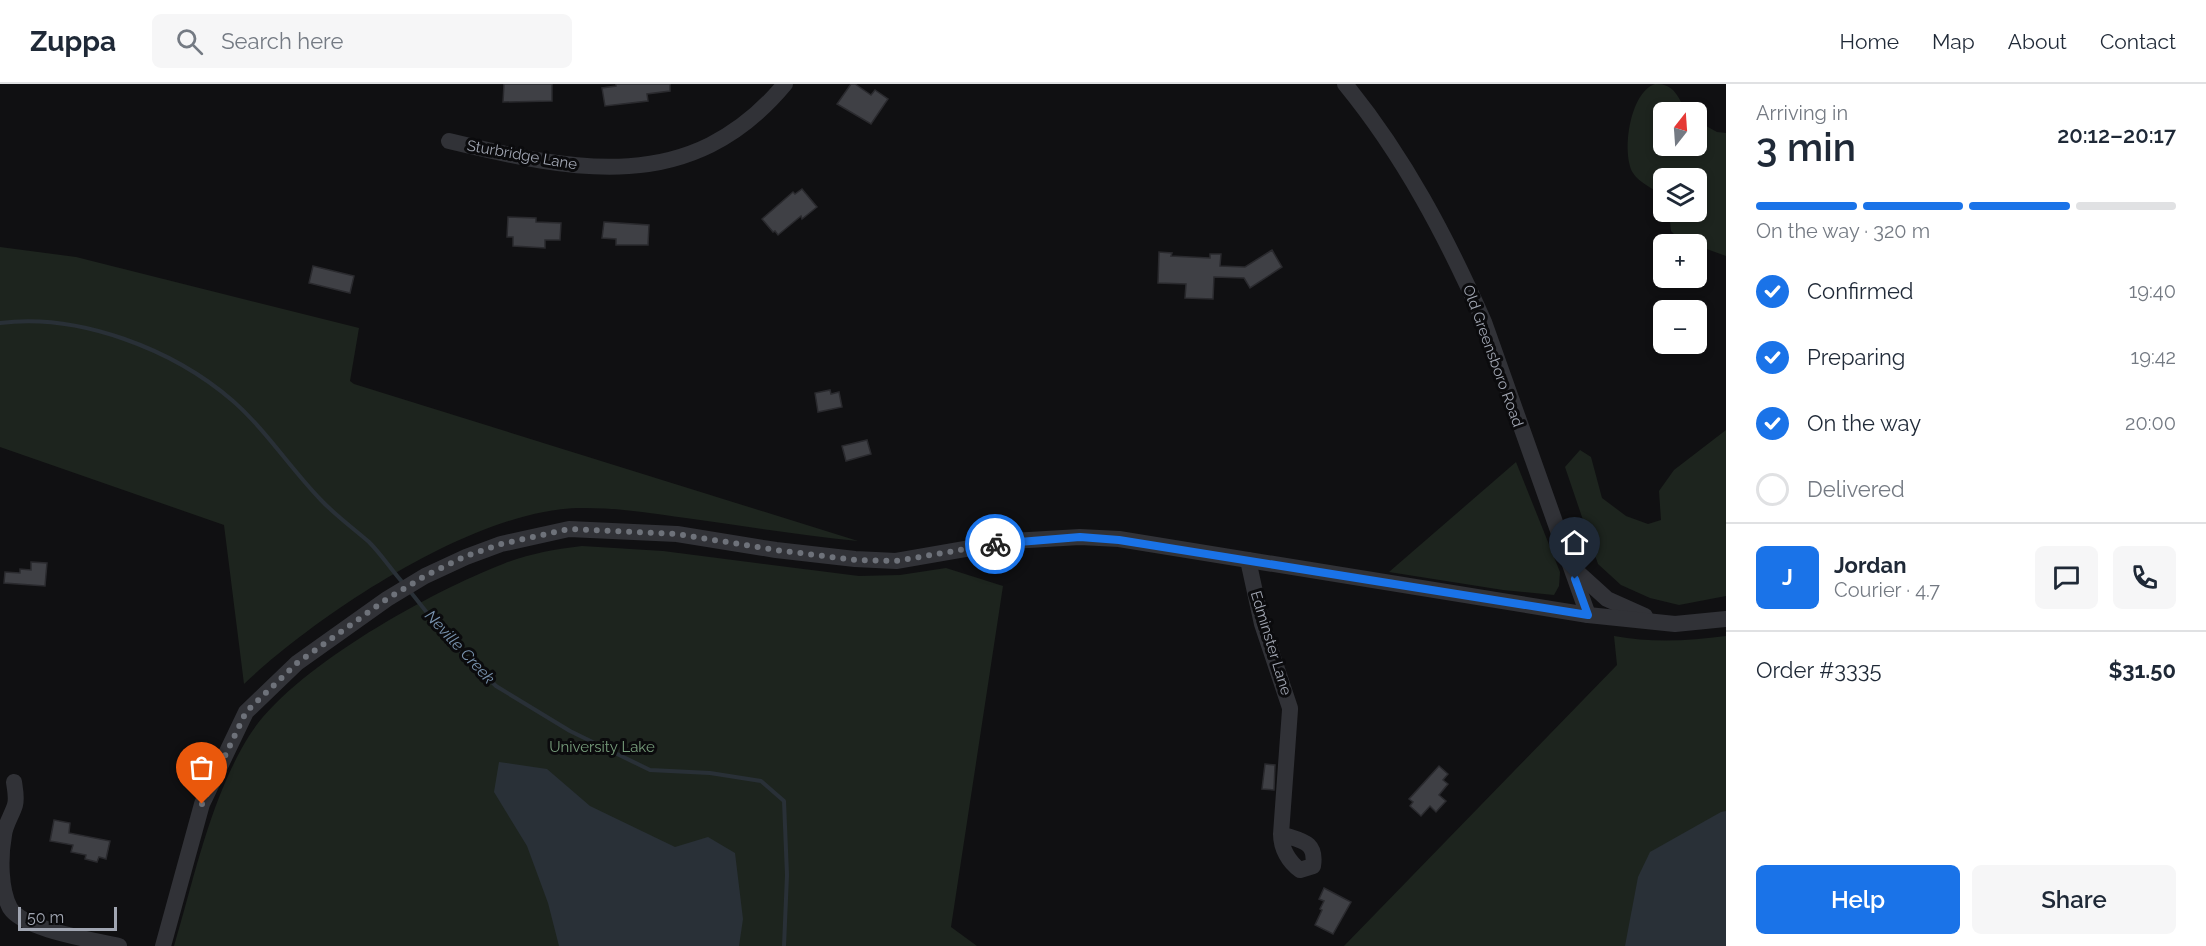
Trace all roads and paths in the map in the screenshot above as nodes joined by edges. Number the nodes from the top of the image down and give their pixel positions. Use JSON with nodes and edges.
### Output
{"nodes":[{"id":1,"x":785,"y":84,"type":"edge"},
{"id":2,"x":1345,"y":84,"type":"edge"},
{"id":3,"x":449,"y":141,"type":"dead end"},
{"id":4,"x":1248,"y":560,"type":"junction"},
{"id":5,"x":1570,"y":565,"type":"junction"},
{"id":6,"x":1588,"y":615,"type":"junction"},
{"id":7,"x":1726,"y":619,"type":"edge"},
{"id":8,"x":1675,"y":624,"type":"junction"},
{"id":9,"x":14,"y":782,"type":"dead end"},
{"id":10,"x":1281,"y":834,"type":"dead end"},
{"id":11,"x":119,"y":946,"type":"edge"},
{"id":12,"x":163,"y":946,"type":"edge"}],
"edges":[{"from":1,"to":3,"type":"street","name":"Sturbridge Lane"},
{"from":2,"to":5,"type":"street","name":"Old Greensboro Road"},
{"from":4,"to":6,"type":"street"},
{"from":4,"to":10,"type":"street","name":"Edminster Lane"},
{"from":4,"to":12,"type":"street"},
{"from":5,"to":6,"type":"street","name":"Old Greensboro Road"},
{"from":5,"to":8,"type":"street"},
{"from":6,"to":8,"type":"street"},
{"from":7,"to":8,"type":"street"},
{"from":9,"to":11,"type":"street"}]}
